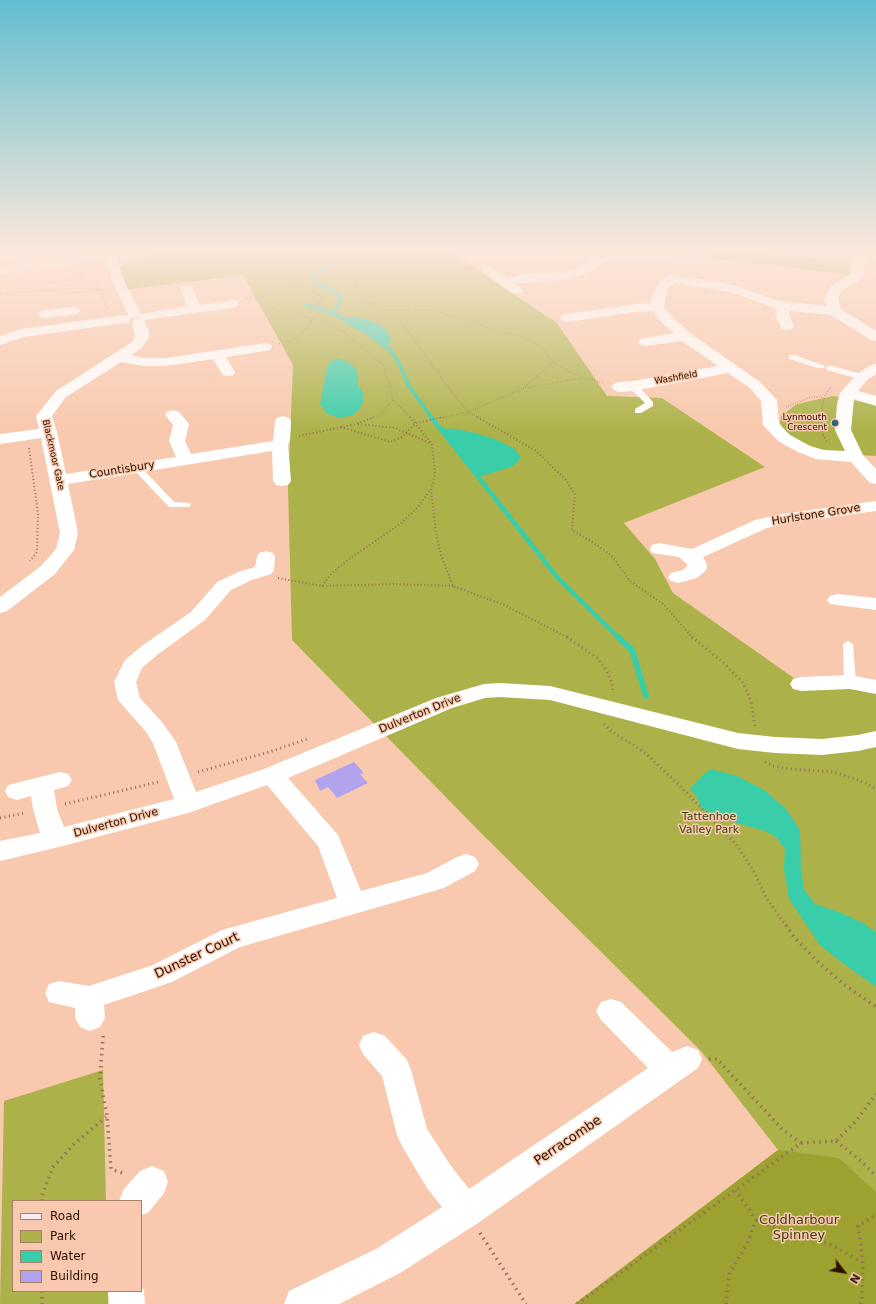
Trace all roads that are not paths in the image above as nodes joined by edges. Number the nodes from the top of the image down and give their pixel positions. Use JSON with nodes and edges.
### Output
{"nodes":[{"id":1,"x":133,"y":311,"type":"edge"},
{"id":2,"x":182,"y":311,"type":"edge"},
{"id":3,"x":617,"y":311,"type":"edge"},
{"id":4,"x":660,"y":311,"type":"edge"},
{"id":5,"x":769,"y":311,"type":"edge"},
{"id":6,"x":835,"y":311,"type":"joint"},
{"id":7,"x":45,"y":314,"type":"dead end"},
{"id":8,"x":136,"y":318,"type":"junction"},
{"id":9,"x":568,"y":319,"type":"dead end"},
{"id":10,"x":0,"y":326,"type":"edge"},
{"id":11,"x":67,"y":326,"type":"junction"},
{"id":12,"x":21,"y":333,"type":"junction"},
{"id":13,"x":685,"y":336,"type":"junction"},
{"id":14,"x":876,"y":337,"type":"edge"},
{"id":15,"x":0,"y":341,"type":"edge"},
{"id":16,"x":645,"y":343,"type":"dead end"},
{"id":17,"x":265,"y":347,"type":"road end"},
{"id":18,"x":217,"y":355,"type":"junction"},
{"id":19,"x":120,"y":357,"type":"junction"},
{"id":20,"x":792,"y":357,"type":"dead end"},
{"id":21,"x":821,"y":366,"type":"dead end"},
{"id":22,"x":732,"y":368,"type":"junction"},
{"id":23,"x":830,"y":368,"type":"dead end"},
{"id":24,"x":876,"y":368,"type":"edge"},
{"id":25,"x":228,"y":372,"type":"dead end"},
{"id":26,"x":862,"y":377,"type":"junction"},
{"id":27,"x":626,"y":387,"type":"joint"},
{"id":28,"x":848,"y":393,"type":"junction"},
{"id":29,"x":876,"y":401,"type":"edge"},
{"id":30,"x":638,"y":411,"type":"dead end"},
{"id":31,"x":173,"y":415,"type":"dead end"},
{"id":32,"x":283,"y":421,"type":"dead end"},
{"id":33,"x":49,"y":432,"type":"junction"},
{"id":34,"x":0,"y":439,"type":"edge"},
{"id":35,"x":281,"y":442,"type":"junction"},
{"id":36,"x":856,"y":457,"type":"junction"},
{"id":37,"x":184,"y":459,"type":"junction"},
{"id":38,"x":137,"y":468,"type":"junction"},
{"id":39,"x":876,"y":478,"type":"edge"},
{"id":40,"x":59,"y":480,"type":"junction"},
{"id":41,"x":282,"y":482,"type":"dead end"},
{"id":42,"x":186,"y":505,"type":"dead end"},
{"id":43,"x":876,"y":506,"type":"edge"},
{"id":44,"x":659,"y":549,"type":"dead end"},
{"id":45,"x":691,"y":556,"type":"junction"},
{"id":46,"x":269,"y":568,"type":"road end"},
{"id":47,"x":678,"y":577,"type":"dead end"},
{"id":48,"x":837,"y":599,"type":"dead end"},
{"id":49,"x":876,"y":604,"type":"edge"},
{"id":50,"x":0,"y":607,"type":"edge"},
{"id":51,"x":848,"y":644,"type":"dead end"},
{"id":52,"x":850,"y":682,"type":"junction"},
{"id":53,"x":802,"y":684,"type":"dead end"},
{"id":54,"x":876,"y":687,"type":"edge"},
{"id":55,"x":876,"y":739,"type":"edge"},
{"id":56,"x":272,"y":775,"type":"junction"},
{"id":57,"x":39,"y":785,"type":"dead end"},
{"id":58,"x":188,"y":804,"type":"junction"},
{"id":59,"x":55,"y":839,"type":"junction"},
{"id":60,"x":0,"y":851,"type":"edge"},
{"id":61,"x":466,"y":864,"type":"dead end"},
{"id":62,"x":353,"y":905,"type":"junction"},
{"id":63,"x":59,"y":993,"type":"dead end"},
{"id":64,"x":611,"y":1011,"type":"dead end"},
{"id":65,"x":374,"y":1045,"type":"dead end"},
{"id":66,"x":466,"y":1212,"type":"junction"},
{"id":67,"x":126,"y":1292,"type":"edge"},
{"id":68,"x":127,"y":1304,"type":"edge"},
{"id":69,"x":302,"y":1304,"type":"edge"}],
"edges":[{"from":1,"to":8,"type":"street","name":"Blackmoor Gate"},
{"from":2,"to":8,"type":"street"},
{"from":3,"to":9,"type":"street"},
{"from":4,"to":13,"type":"street"},
{"from":5,"to":6,"type":"street"},
{"from":6,"to":14,"type":"street"},
{"from":7,"to":11,"type":"street"},
{"from":8,"to":11,"type":"street"},
{"from":8,"to":19,"type":"street","name":"Blackmoor Gate"},
{"from":10,"to":12,"type":"street"},
{"from":11,"to":12,"type":"street"},
{"from":12,"to":15,"type":"street"},
{"from":13,"to":16,"type":"street"},
{"from":13,"to":22,"type":"street"},
{"from":17,"to":18,"type":"street"},
{"from":18,"to":19,"type":"street"},
{"from":18,"to":25,"type":"street"},
{"from":19,"to":33,"type":"street","name":"Blackmoor Gate"},
{"from":20,"to":21,"type":"lane"},
{"from":22,"to":27,"type":"street","name":"Washfield"},
{"from":22,"to":36,"type":"street"},
{"from":23,"to":26,"type":"lane"},
{"from":24,"to":26,"type":"street"},
{"from":26,"to":28,"type":"street"},
{"from":27,"to":30,"type":"lane"},
{"from":28,"to":29,"type":"street"},
{"from":28,"to":36,"type":"street"},
{"from":31,"to":37,"type":"street"},
{"from":32,"to":35,"type":"street"},
{"from":33,"to":34,"type":"street"},
{"from":33,"to":40,"type":"street","name":"Blackmoor Gate"},
{"from":35,"to":37,"type":"street","name":"Countisbury"},
{"from":35,"to":41,"type":"street"},
{"from":36,"to":39,"type":"street"},
{"from":37,"to":38,"type":"street","name":"Countisbury"},
{"from":38,"to":40,"type":"street","name":"Countisbury"},
{"from":38,"to":42,"type":"lane"},
{"from":40,"to":50,"type":"street","name":"Blackmoor Gate"},
{"from":43,"to":45,"type":"street","name":"Hurlstone Grove"},
{"from":44,"to":45,"type":"street"},
{"from":45,"to":47,"type":"street"},
{"from":46,"to":58,"type":"street"},
{"from":48,"to":49,"type":"street"},
{"from":51,"to":52,"type":"lane"},
{"from":52,"to":53,"type":"street"},
{"from":52,"to":54,"type":"street"},
{"from":55,"to":56,"type":"street","name":"Dulverton Drive"},
{"from":56,"to":58,"type":"street","name":"Dulverton Drive"},
{"from":56,"to":62,"type":"street"},
{"from":57,"to":59,"type":"street"},
{"from":58,"to":59,"type":"street","name":"Dulverton Drive"},
{"from":59,"to":60,"type":"street","name":"Dulverton Drive"},
{"from":61,"to":62,"type":"street","name":"Dunster Court"},
{"from":62,"to":63,"type":"street","name":"Dunster Court"},
{"from":64,"to":66,"type":"street","name":"Perracombe"},
{"from":65,"to":66,"type":"street"},
{"from":66,"to":69,"type":"street","name":"Perracombe"},
{"from":67,"to":68,"type":"street"}]}
